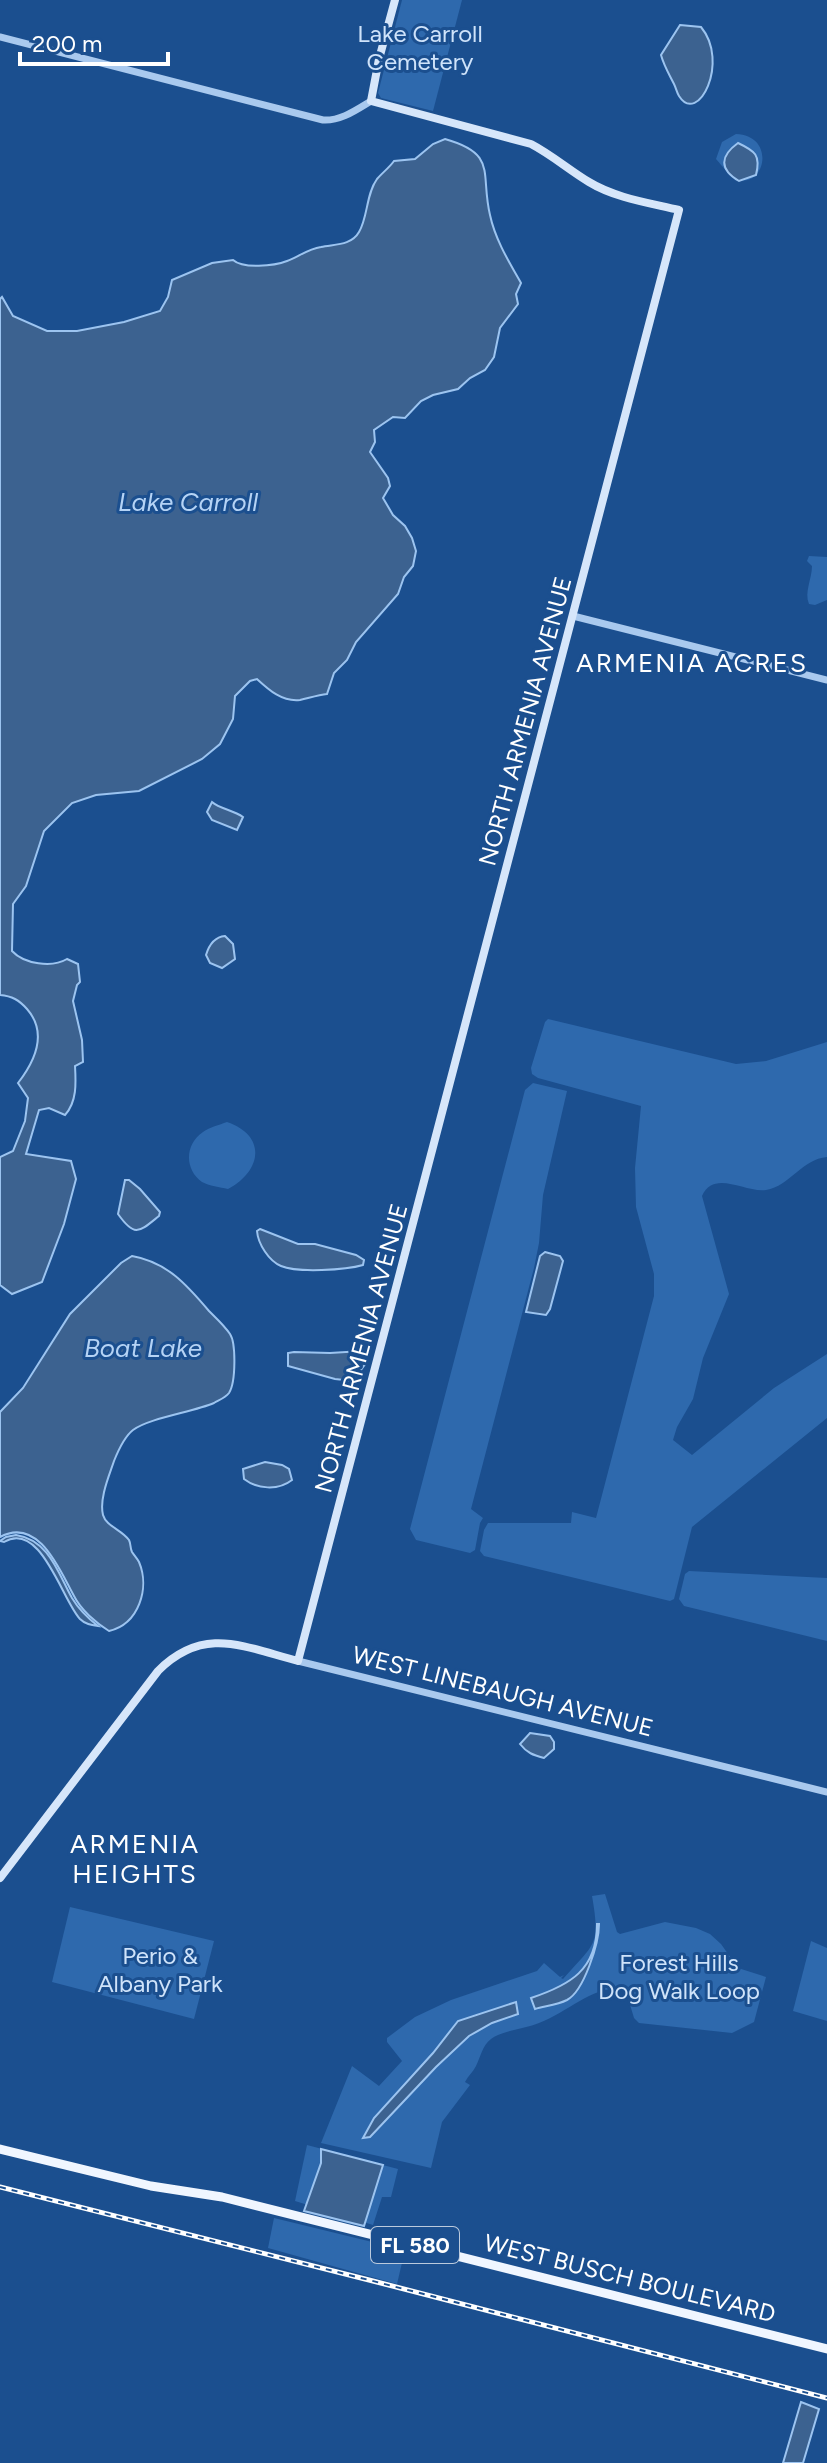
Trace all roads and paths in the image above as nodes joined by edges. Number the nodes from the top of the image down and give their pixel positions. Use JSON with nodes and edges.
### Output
{"nodes":[{"id":1,"x":395,"y":0,"type":"edge"},
{"id":2,"x":0,"y":37,"type":"edge"},
{"id":3,"x":371,"y":101,"type":"junction"},
{"id":4,"x":573,"y":616,"type":"junction"},
{"id":5,"x":827,"y":680,"type":"edge"},
{"id":6,"x":298,"y":1661,"type":"junction"},
{"id":7,"x":827,"y":1792,"type":"edge"},
{"id":8,"x":0,"y":1878,"type":"edge"},
{"id":9,"x":0,"y":2149,"type":"edge"},
{"id":10,"x":827,"y":2349,"type":"edge"}],
"edges":[{"from":1,"to":3,"type":"main road"},
{"from":2,"to":3,"type":"street"},
{"from":3,"to":4,"type":"main road","name":"NORTH ARMENIA AVENUE"},
{"from":4,"to":5,"type":"street"},
{"from":4,"to":6,"type":"main road","name":"NORTH ARMENIA AVENUE"},
{"from":6,"to":7,"type":"street","name":"WEST LINEBAUGH AVENUE"},
{"from":6,"to":8,"type":"main road","name":"WEST LINEBAUGH AVENUE"},
{"from":9,"to":10,"type":"main road","name":"WEST BUSCH BOULEVARD","number":"FL 580"}]}
